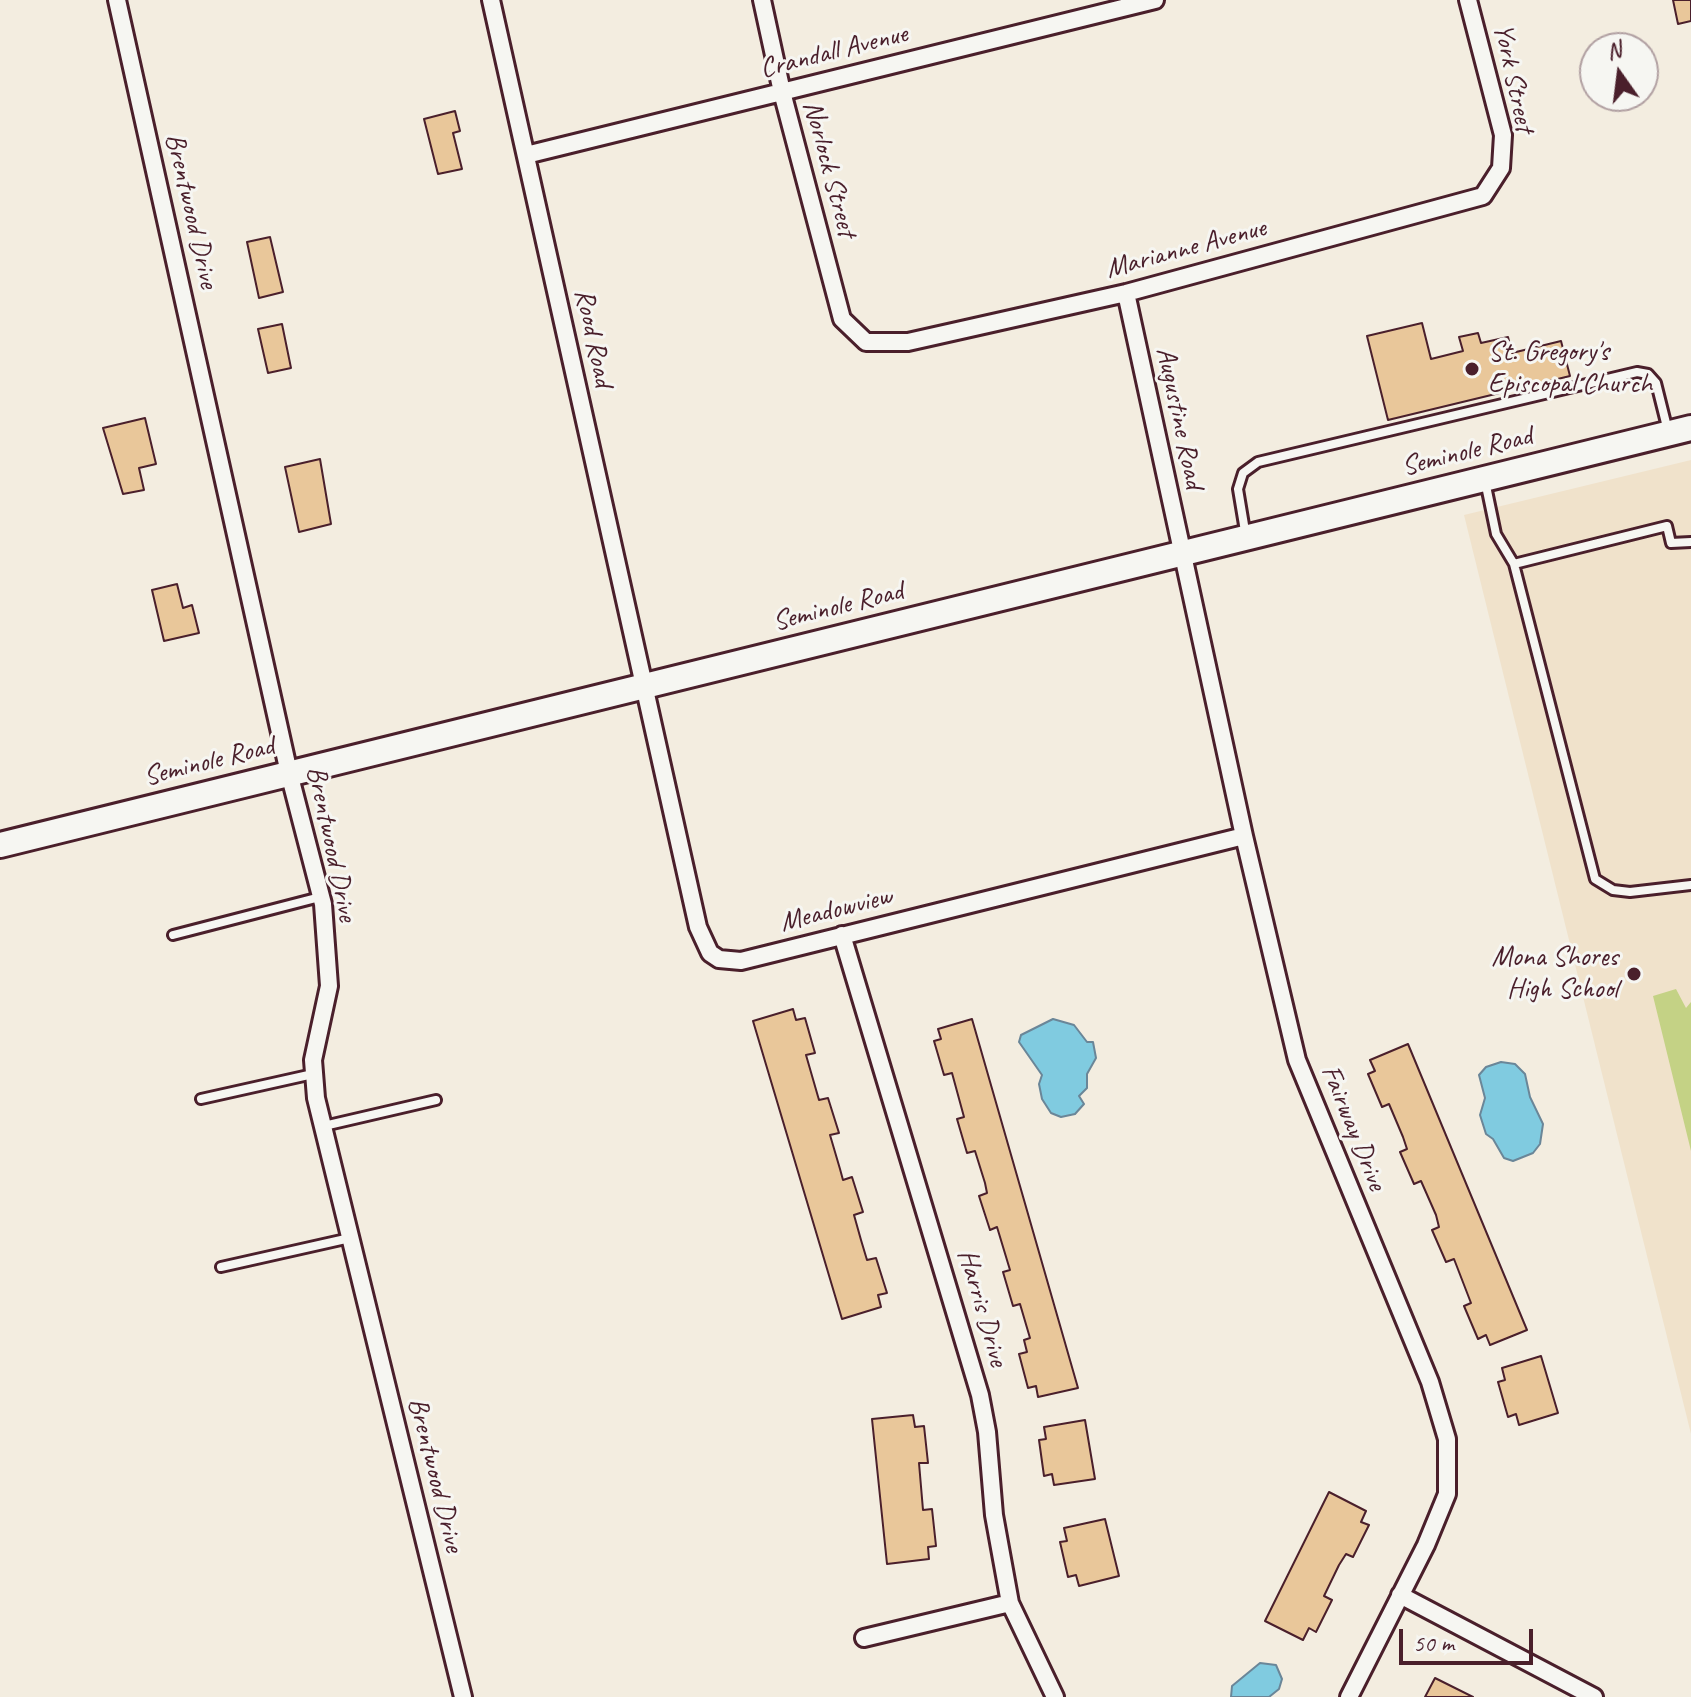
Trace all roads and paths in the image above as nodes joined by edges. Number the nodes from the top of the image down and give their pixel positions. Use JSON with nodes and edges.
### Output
{"nodes":[{"id":1,"x":117,"y":0,"type":"edge"},
{"id":2,"x":491,"y":0,"type":"edge"},
{"id":3,"x":762,"y":0,"type":"edge"},
{"id":4,"x":1155,"y":0,"type":"edge"},
{"id":5,"x":1468,"y":0,"type":"edge"},
{"id":6,"x":782,"y":92,"type":"junction"},
{"id":7,"x":526,"y":155,"type":"junction"},
{"id":8,"x":1501,"y":168,"type":"joint"},
{"id":9,"x":1126,"y":293,"type":"junction"},
{"id":10,"x":866,"y":342,"type":"joint"},
{"id":11,"x":1680,"y":431,"type":"edge"},
{"id":12,"x":1484,"y":479,"type":"junction"},
{"id":13,"x":1246,"y":538,"type":"junction"},
{"id":14,"x":1691,"y":542,"type":"edge"},
{"id":15,"x":1182,"y":553,"type":"junction"},
{"id":16,"x":1514,"y":564,"type":"junction"},
{"id":17,"x":644,"y":687,"type":"junction"},
{"id":18,"x":289,"y":773,"type":"junction"},
{"id":19,"x":1244,"y":836,"type":"junction"},
{"id":20,"x":0,"y":845,"type":"edge"},
{"id":21,"x":1691,"y":885,"type":"edge"},
{"id":22,"x":321,"y":896,"type":"junction"},
{"id":23,"x":173,"y":935,"type":"dead end"},
{"id":24,"x":842,"y":935,"type":"junction"},
{"id":25,"x":314,"y":1073,"type":"junction"},
{"id":26,"x":201,"y":1099,"type":"dead end"},
{"id":27,"x":436,"y":1100,"type":"dead end"},
{"id":28,"x":323,"y":1126,"type":"junction"},
{"id":29,"x":350,"y":1238,"type":"junction"},
{"id":30,"x":221,"y":1267,"type":"dead end"},
{"id":31,"x":1400,"y":1595,"type":"junction"},
{"id":32,"x":1010,"y":1603,"type":"junction"},
{"id":33,"x":864,"y":1638,"type":"dead end"},
{"id":34,"x":463,"y":1697,"type":"edge"},
{"id":35,"x":1055,"y":1697,"type":"edge"},
{"id":36,"x":1349,"y":1697,"type":"edge"},
{"id":37,"x":1594,"y":1697,"type":"edge"}],
"edges":[{"from":1,"to":18,"type":"street","name":"Brentwood Drive"},
{"from":2,"to":7,"type":"street","name":"Rood Road"},
{"from":3,"to":6,"type":"street","name":"Norlock Street"},
{"from":4,"to":6,"type":"street","name":"Crandall Avenue"},
{"from":5,"to":8,"type":"street","name":"York Street"},
{"from":6,"to":7,"type":"street","name":"Crandall Avenue"},
{"from":6,"to":10,"type":"street","name":"Norlock Street"},
{"from":7,"to":17,"type":"street","name":"Rood Road"},
{"from":8,"to":9,"type":"street","name":"Marianne Avenue"},
{"from":9,"to":10,"type":"street","name":"Marianne Avenue"},
{"from":9,"to":15,"type":"street","name":"Augustine Road"},
{"from":11,"to":12,"type":"street","name":"Seminole Road"},
{"from":11,"to":13,"type":"lane"},
{"from":12,"to":13,"type":"street","name":"Seminole Road"},
{"from":12,"to":16,"type":"lane"},
{"from":13,"to":15,"type":"street","name":"Seminole Road"},
{"from":14,"to":16,"type":"lane"},
{"from":15,"to":17,"type":"street","name":"Seminole Road"},
{"from":15,"to":19,"type":"street","name":"Fairway Drive"},
{"from":16,"to":21,"type":"lane"},
{"from":17,"to":18,"type":"street","name":"Seminole Road"},
{"from":17,"to":24,"type":"street","name":"Meadowview"},
{"from":18,"to":20,"type":"street","name":"Seminole Road"},
{"from":18,"to":22,"type":"street","name":"Brentwood Drive"},
{"from":19,"to":24,"type":"street","name":"Meadowview"},
{"from":19,"to":31,"type":"street","name":"Fairway Drive"},
{"from":22,"to":23,"type":"lane"},
{"from":22,"to":25,"type":"street","name":"Brentwood Drive"},
{"from":24,"to":32,"type":"street","name":"Harris Drive"},
{"from":25,"to":26,"type":"lane"},
{"from":25,"to":28,"type":"street","name":"Brentwood Drive"},
{"from":27,"to":28,"type":"lane"},
{"from":28,"to":29,"type":"street","name":"Brentwood Drive"},
{"from":29,"to":30,"type":"lane"},
{"from":29,"to":34,"type":"street","name":"Brentwood Drive"},
{"from":31,"to":36,"type":"street","name":"Fairway Drive"},
{"from":31,"to":37,"type":"street"},
{"from":32,"to":33,"type":"street"},
{"from":32,"to":35,"type":"street","name":"Harris Drive"}]}
